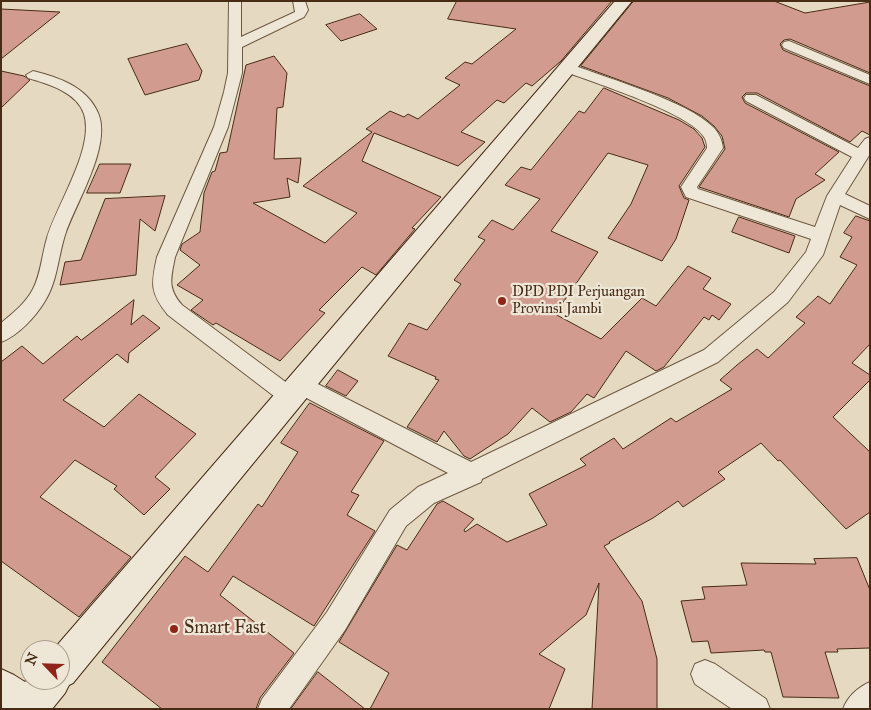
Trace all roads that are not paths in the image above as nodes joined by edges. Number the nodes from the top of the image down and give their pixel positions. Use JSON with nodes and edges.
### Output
{"nodes":[{"id":1,"x":235,"y":1,"type":"edge"},
{"id":2,"x":299,"y":1,"type":"edge"},
{"id":3,"x":624,"y":1,"type":"edge"},
{"id":4,"x":789,"y":45,"type":"dead end"},
{"id":5,"x":234,"y":46,"type":"junction"},
{"id":6,"x":568,"y":68,"type":"junction"},
{"id":7,"x":33,"y":75,"type":"dead end"},
{"id":8,"x":870,"y":80,"type":"edge"},
{"id":9,"x":751,"y":98,"type":"dead end"},
{"id":10,"x":865,"y":148,"type":"edge"},
{"id":11,"x":835,"y":196,"type":"junction"},
{"id":12,"x":870,"y":213,"type":"edge"},
{"id":13,"x":822,"y":236,"type":"junction"},
{"id":14,"x":1,"y":334,"type":"edge"},
{"id":15,"x":296,"y":391,"type":"junction"},
{"id":16,"x":473,"y":474,"type":"junction"},
{"id":17,"x":70,"y":658,"type":"edge"},
{"id":18,"x":705,"y":674,"type":"dead end"},
{"id":19,"x":36,"y":690,"type":"edge"},
{"id":20,"x":870,"y":696,"type":"edge"},
{"id":21,"x":19,"y":701,"type":"edge"},
{"id":22,"x":272,"y":709,"type":"edge"},
{"id":23,"x":756,"y":709,"type":"edge"},
{"id":24,"x":857,"y":709,"type":"edge"}],
"edges":[{"from":1,"to":5,"type":"street"},
{"from":2,"to":5,"type":"street"},
{"from":3,"to":6,"type":"street"},
{"from":4,"to":8,"type":"street"},
{"from":5,"to":15,"type":"street"},
{"from":6,"to":13,"type":"street"},
{"from":6,"to":15,"type":"street"},
{"from":7,"to":14,"type":"street"},
{"from":9,"to":10,"type":"street"},
{"from":10,"to":11,"type":"street"},
{"from":11,"to":12,"type":"street"},
{"from":11,"to":13,"type":"street"},
{"from":13,"to":16,"type":"street"},
{"from":15,"to":16,"type":"street"},
{"from":15,"to":17,"type":"street"},
{"from":16,"to":22,"type":"street"},
{"from":18,"to":23,"type":"street"},
{"from":19,"to":21,"type":"street"},
{"from":20,"to":24,"type":"street"}]}
